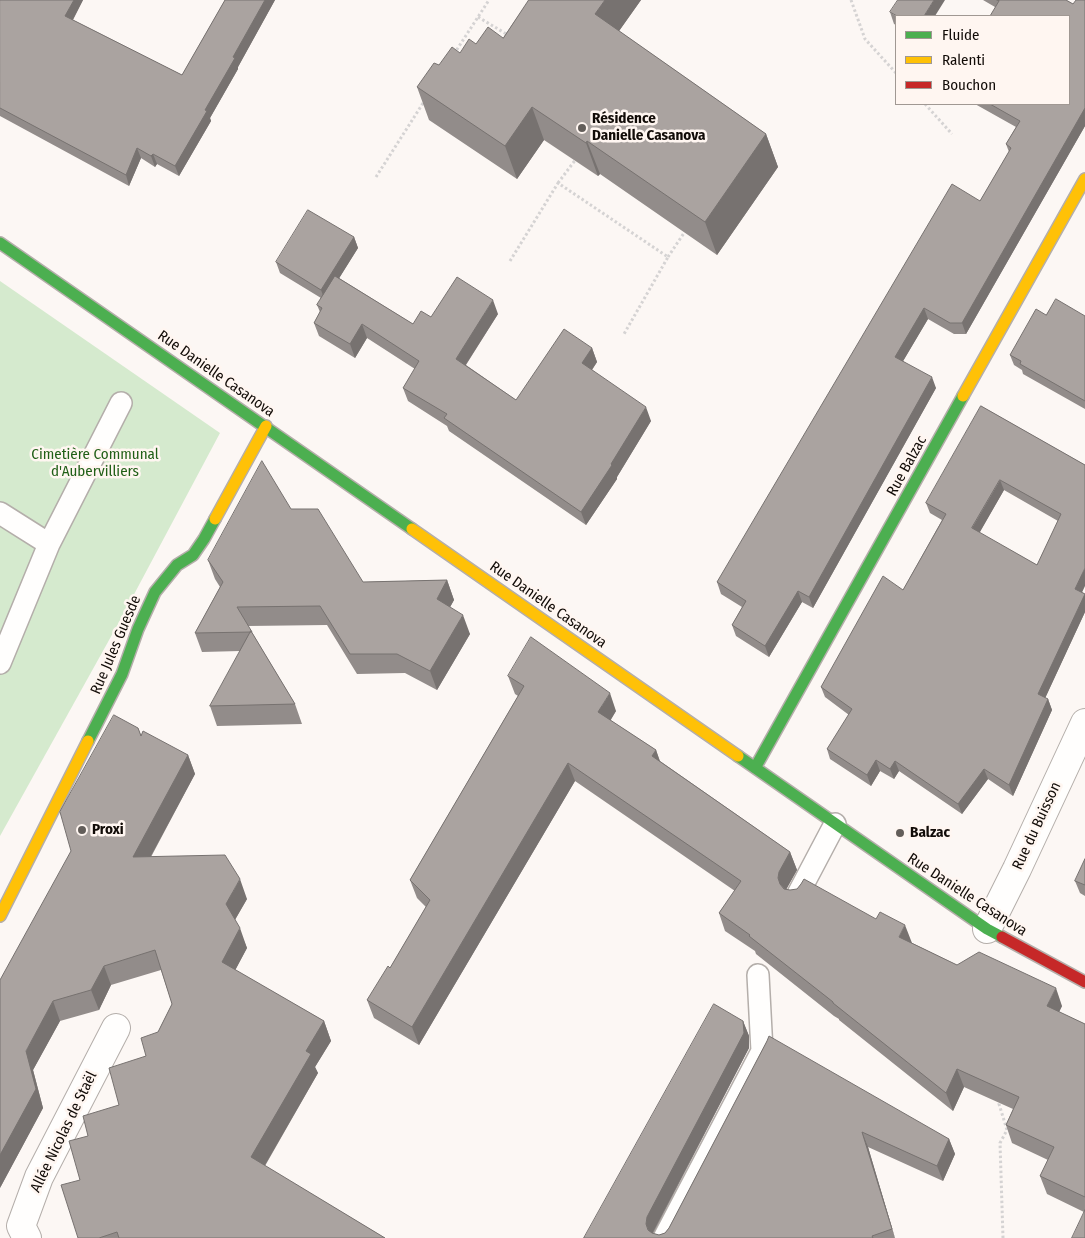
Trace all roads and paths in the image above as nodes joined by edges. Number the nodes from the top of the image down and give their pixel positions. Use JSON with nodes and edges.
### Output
{"nodes":[{"id":1,"x":489,"y":0,"type":"edge"},
{"id":2,"x":851,"y":0,"type":"edge"},
{"id":3,"x":478,"y":17,"type":"junction"},
{"id":4,"x":515,"y":40,"type":"edge"},
{"id":5,"x":451,"y":59,"type":"edge"},
{"id":6,"x":895,"y":71,"type":"edge"},
{"id":7,"x":430,"y":93,"type":"edge"},
{"id":8,"x":925,"y":105,"type":"edge"},
{"id":9,"x":952,"y":134,"type":"dead end"},
{"id":10,"x":576,"y":158,"type":"edge"},
{"id":11,"x":376,"y":177,"type":"dead end"},
{"id":12,"x":1085,"y":179,"type":"edge"},
{"id":13,"x":558,"y":183,"type":"junction"},
{"id":14,"x":684,"y":232,"type":"edge"},
{"id":15,"x":0,"y":243,"type":"edge"},
{"id":16,"x":668,"y":257,"type":"junction"},
{"id":17,"x":510,"y":261,"type":"dead end"},
{"id":18,"x":624,"y":334,"type":"dead end"},
{"id":19,"x":121,"y":403,"type":"dead end"},
{"id":20,"x":266,"y":426,"type":"junction"},
{"id":21,"x":0,"y":514,"type":"edge"},
{"id":22,"x":50,"y":544,"type":"junction"},
{"id":23,"x":0,"y":663,"type":"edge"},
{"id":24,"x":1085,"y":723,"type":"edge"},
{"id":25,"x":755,"y":768,"type":"junction"},
{"id":26,"x":835,"y":824,"type":"junction"},
{"id":27,"x":797,"y":896,"type":"edge"},
{"id":28,"x":0,"y":916,"type":"edge"},
{"id":29,"x":987,"y":929,"type":"junction"},
{"id":30,"x":758,"y":975,"type":"dead end"},
{"id":31,"x":1085,"y":982,"type":"edge"},
{"id":32,"x":116,"y":1028,"type":"dead end"},
{"id":33,"x":1002,"y":1096,"type":"edge"},
{"id":34,"x":27,"y":1238,"type":"edge"},
{"id":35,"x":664,"y":1238,"type":"edge"},
{"id":36,"x":1003,"y":1238,"type":"edge"}],
"edges":[{"from":1,"to":3,"type":"path"},
{"from":2,"to":6,"type":"path"},
{"from":3,"to":4,"type":"path"},
{"from":3,"to":5,"type":"path"},
{"from":7,"to":11,"type":"path"},
{"from":8,"to":9,"type":"path"},
{"from":10,"to":13,"type":"path"},
{"from":12,"to":25,"type":"main road","name":"Rue Balzac"},
{"from":13,"to":16,"type":"path"},
{"from":13,"to":17,"type":"path"},
{"from":14,"to":16,"type":"path"},
{"from":15,"to":20,"type":"main road","name":"Rue Danielle Casanova"},
{"from":16,"to":18,"type":"path"},
{"from":19,"to":22,"type":"lane"},
{"from":20,"to":25,"type":"main road","name":"Rue Danielle Casanova"},
{"from":20,"to":28,"type":"main road","name":"Rue Jules Guesde"},
{"from":21,"to":22,"type":"lane"},
{"from":22,"to":23,"type":"lane"},
{"from":24,"to":29,"type":"street","name":"Rue du Buisson"},
{"from":25,"to":26,"type":"main road","name":"Rue Danielle Casanova"},
{"from":26,"to":27,"type":"lane"},
{"from":26,"to":29,"type":"main road","name":"Rue Danielle Casanova"},
{"from":29,"to":31,"type":"main road","name":"Rue Danielle Casanova"},
{"from":30,"to":35,"type":"lane"},
{"from":32,"to":34,"type":"street","name":"Allée Nicolas de Staël"},
{"from":33,"to":36,"type":"path"}]}
